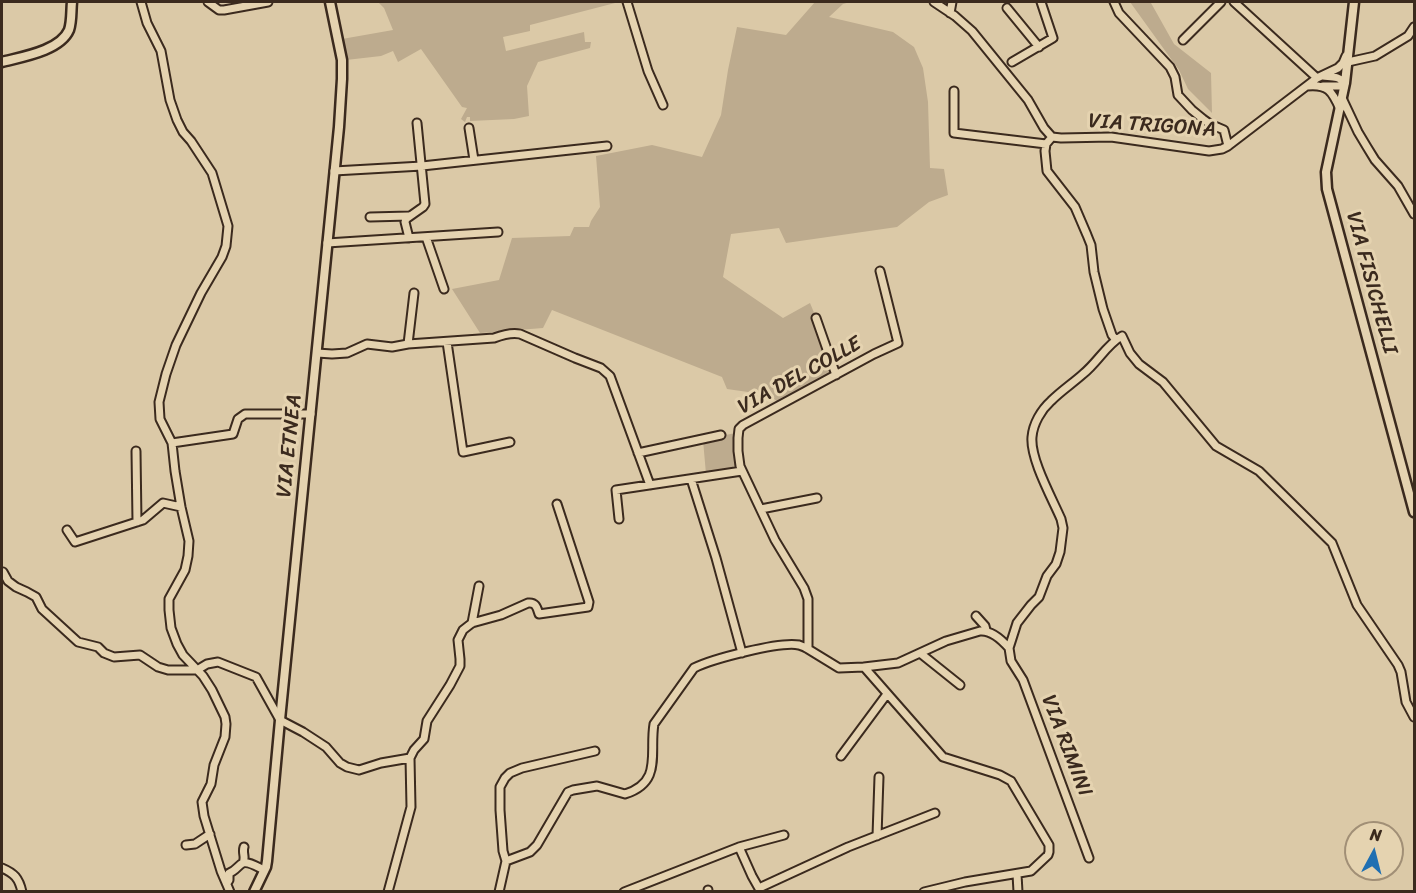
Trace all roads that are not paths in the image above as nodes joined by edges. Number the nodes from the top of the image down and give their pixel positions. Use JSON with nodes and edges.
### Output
{"nodes":[{"id":1,"x":72,"y":2,"type":"edge"},
{"id":2,"x":141,"y":2,"type":"edge"},
{"id":3,"x":208,"y":2,"type":"edge"},
{"id":4,"x":267,"y":2,"type":"edge"},
{"id":5,"x":330,"y":2,"type":"edge"},
{"id":6,"x":627,"y":2,"type":"edge"},
{"id":7,"x":934,"y":2,"type":"edge"},
{"id":8,"x":952,"y":2,"type":"edge"},
{"id":9,"x":1041,"y":2,"type":"edge"},
{"id":10,"x":1114,"y":2,"type":"edge"},
{"id":11,"x":1221,"y":2,"type":"edge"},
{"id":12,"x":1234,"y":2,"type":"edge"},
{"id":13,"x":1354,"y":2,"type":"edge"},
{"id":14,"x":1007,"y":8,"type":"dead end"},
{"id":15,"x":950,"y":12,"type":"junction"},
{"id":16,"x":1414,"y":27,"type":"edge"},
{"id":17,"x":1183,"y":39,"type":"dead end"},
{"id":18,"x":1039,"y":47,"type":"junction"},
{"id":19,"x":1350,"y":48,"type":"junction"},
{"id":20,"x":2,"y":62,"type":"edge"},
{"id":21,"x":1012,"y":62,"type":"dead end"},
{"id":22,"x":1348,"y":62,"type":"junction"},
{"id":23,"x":1319,"y":77,"type":"junction"},
{"id":24,"x":1345,"y":83,"type":"junction"},
{"id":25,"x":1307,"y":86,"type":"junction"},
{"id":26,"x":1323,"y":86,"type":"junction"},
{"id":27,"x":954,"y":91,"type":"dead end"},
{"id":28,"x":1342,"y":98,"type":"junction"},
{"id":29,"x":663,"y":105,"type":"dead end"},
{"id":30,"x":1340,"y":109,"type":"junction"},
{"id":31,"x":417,"y":123,"type":"dead end"},
{"id":32,"x":469,"y":128,"type":"dead end"},
{"id":33,"x":1052,"y":136,"type":"junction"},
{"id":34,"x":1046,"y":144,"type":"junction"},
{"id":35,"x":607,"y":146,"type":"dead end"},
{"id":36,"x":1228,"y":146,"type":"junction"},
{"id":37,"x":474,"y":160,"type":"junction"},
{"id":38,"x":422,"y":166,"type":"junction"},
{"id":39,"x":334,"y":171,"type":"junction"},
{"id":40,"x":1414,"y":214,"type":"edge"},
{"id":41,"x":409,"y":216,"type":"junction"},
{"id":42,"x":370,"y":217,"type":"dead end"},
{"id":43,"x":498,"y":232,"type":"dead end"},
{"id":44,"x":426,"y":237,"type":"junction"},
{"id":45,"x":409,"y":238,"type":"junction"},
{"id":46,"x":327,"y":243,"type":"junction"},
{"id":47,"x":880,"y":271,"type":"dead end"},
{"id":48,"x":444,"y":289,"type":"dead end"},
{"id":49,"x":414,"y":293,"type":"dead end"},
{"id":50,"x":816,"y":318,"type":"dead end"},
{"id":51,"x":1119,"y":338,"type":"junction"},
{"id":52,"x":447,"y":342,"type":"junction"},
{"id":53,"x":408,"y":344,"type":"junction"},
{"id":54,"x":317,"y":353,"type":"junction"},
{"id":55,"x":836,"y":375,"type":"junction"},
{"id":56,"x":311,"y":414,"type":"junction"},
{"id":57,"x":721,"y":435,"type":"dead end"},
{"id":58,"x":510,"y":442,"type":"dead end"},
{"id":59,"x":172,"y":443,"type":"junction"},
{"id":60,"x":136,"y":451,"type":"dead end"},
{"id":61,"x":638,"y":453,"type":"junction"},
{"id":62,"x":742,"y":471,"type":"junction"},
{"id":63,"x":691,"y":478,"type":"junction"},
{"id":64,"x":650,"y":485,"type":"junction"},
{"id":65,"x":817,"y":498,"type":"dead end"},
{"id":66,"x":557,"y":504,"type":"dead end"},
{"id":67,"x":181,"y":507,"type":"junction"},
{"id":68,"x":760,"y":509,"type":"junction"},
{"id":69,"x":1414,"y":512,"type":"edge"},
{"id":70,"x":619,"y":519,"type":"dead end"},
{"id":71,"x":137,"y":522,"type":"junction"},
{"id":72,"x":67,"y":530,"type":"dead end"},
{"id":73,"x":3,"y":572,"type":"dead end"},
{"id":74,"x":480,"y":586,"type":"dead end"},
{"id":75,"x":976,"y":616,"type":"dead end"},
{"id":76,"x":472,"y":623,"type":"junction"},
{"id":77,"x":986,"y":630,"type":"junction"},
{"id":78,"x":1009,"y":648,"type":"junction"},
{"id":79,"x":808,"y":649,"type":"junction"},
{"id":80,"x":742,"y":653,"type":"junction"},
{"id":81,"x":920,"y":653,"type":"junction"},
{"id":82,"x":864,"y":667,"type":"junction"},
{"id":83,"x":197,"y":670,"type":"junction"},
{"id":84,"x":960,"y":685,"type":"dead end"},
{"id":85,"x":887,"y":694,"type":"junction"},
{"id":86,"x":1414,"y":717,"type":"edge"},
{"id":87,"x":280,"y":720,"type":"junction"},
{"id":88,"x":595,"y":751,"type":"dead end"},
{"id":89,"x":841,"y":756,"type":"dead end"},
{"id":90,"x":410,"y":758,"type":"junction"},
{"id":91,"x":879,"y":777,"type":"dead end"},
{"id":92,"x":931,"y":815,"type":"dead end"},
{"id":93,"x":210,"y":834,"type":"junction"},
{"id":94,"x":784,"y":835,"type":"dead end"},
{"id":95,"x":877,"y":836,"type":"junction"},
{"id":96,"x":186,"y":845,"type":"dead end"},
{"id":97,"x":244,"y":847,"type":"dead end"},
{"id":98,"x":739,"y":847,"type":"junction"},
{"id":99,"x":1089,"y":858,"type":"dead end"},
{"id":100,"x":506,"y":861,"type":"junction"},
{"id":101,"x":243,"y":863,"type":"junction"},
{"id":102,"x":2,"y":868,"type":"edge"},
{"id":103,"x":264,"y":870,"type":"junction"},
{"id":104,"x":1017,"y":874,"type":"junction"},
{"id":105,"x":227,"y":883,"type":"junction"},
{"id":106,"x":760,"y":890,"type":"edge"},
{"id":107,"x":22,"y":891,"type":"edge"},
{"id":108,"x":230,"y":891,"type":"edge"},
{"id":109,"x":254,"y":891,"type":"edge"},
{"id":110,"x":388,"y":891,"type":"edge"},
{"id":111,"x":499,"y":891,"type":"edge"},
{"id":112,"x":624,"y":891,"type":"edge"},
{"id":113,"x":924,"y":891,"type":"edge"},
{"id":114,"x":1018,"y":891,"type":"edge"}],
"edges":[{"from":1,"to":20,"type":"main road"},
{"from":2,"to":59,"type":"street"},
{"from":3,"to":4,"type":"street"},
{"from":5,"to":39,"type":"main road","name":"VIA ETNEA"},
{"from":6,"to":29,"type":"street"},
{"from":7,"to":15,"type":"street"},
{"from":8,"to":15,"type":"street"},
{"from":9,"to":18,"type":"street"},
{"from":10,"to":36,"type":"street"},
{"from":11,"to":17,"type":"street"},
{"from":12,"to":23,"type":"street"},
{"from":13,"to":19,"type":"main road","name":"VIA FISICHELLI"},
{"from":14,"to":18,"type":"street"},
{"from":15,"to":33,"type":"street"},
{"from":16,"to":22,"type":"street"},
{"from":18,"to":21,"type":"street"},
{"from":19,"to":22,"type":"main road","name":"VIA FISICHELLI"},
{"from":19,"to":23,"type":"street","name":"VIA TRIGONA"},
{"from":22,"to":24,"type":"main road","name":"VIA FISICHELLI"},
{"from":23,"to":24,"type":"street"},
{"from":23,"to":25,"type":"street","name":"VIA TRIGONA"},
{"from":24,"to":26,"type":"street"},
{"from":24,"to":28,"type":"main road","name":"VIA FISICHELLI"},
{"from":25,"to":26,"type":"street"},
{"from":25,"to":36,"type":"street","name":"VIA TRIGONA"},
{"from":26,"to":30,"type":"street"},
{"from":27,"to":34,"type":"street"},
{"from":28,"to":30,"type":"main road","name":"VIA FISICHELLI"},
{"from":28,"to":40,"type":"street"},
{"from":30,"to":69,"type":"main road","name":"VIA FISICHELLI"},
{"from":31,"to":38,"type":"street"},
{"from":32,"to":37,"type":"street"},
{"from":33,"to":34,"type":"street"},
{"from":33,"to":36,"type":"street","name":"VIA TRIGONA"},
{"from":34,"to":51,"type":"street"},
{"from":35,"to":37,"type":"street"},
{"from":37,"to":38,"type":"street"},
{"from":38,"to":39,"type":"street"},
{"from":38,"to":41,"type":"street"},
{"from":39,"to":46,"type":"main road","name":"VIA ETNEA"},
{"from":41,"to":42,"type":"street"},
{"from":41,"to":45,"type":"street"},
{"from":43,"to":44,"type":"street"},
{"from":44,"to":45,"type":"street"},
{"from":44,"to":48,"type":"street"},
{"from":45,"to":46,"type":"street"},
{"from":46,"to":54,"type":"main road","name":"VIA ETNEA"},
{"from":47,"to":55,"type":"street","name":"VIA DEL COLLE"},
{"from":49,"to":53,"type":"street"},
{"from":50,"to":55,"type":"street"},
{"from":51,"to":78,"type":"street"},
{"from":51,"to":86,"type":"street"},
{"from":52,"to":53,"type":"street"},
{"from":52,"to":58,"type":"street"},
{"from":52,"to":61,"type":"street"},
{"from":53,"to":54,"type":"street"},
{"from":54,"to":56,"type":"main road","name":"VIA ETNEA"},
{"from":55,"to":62,"type":"street","name":"VIA DEL COLLE"},
{"from":56,"to":59,"type":"street"},
{"from":56,"to":87,"type":"main road","name":"VIA ETNEA"},
{"from":57,"to":61,"type":"street"},
{"from":59,"to":67,"type":"street"},
{"from":60,"to":71,"type":"street"},
{"from":61,"to":64,"type":"street"},
{"from":62,"to":63,"type":"street"},
{"from":62,"to":68,"type":"street","name":"VIA DEL COLLE"},
{"from":63,"to":64,"type":"street"},
{"from":63,"to":80,"type":"street"},
{"from":64,"to":70,"type":"street"},
{"from":65,"to":68,"type":"street"},
{"from":66,"to":76,"type":"street"},
{"from":67,"to":71,"type":"street"},
{"from":67,"to":83,"type":"street"},
{"from":68,"to":79,"type":"street","name":"VIA DEL COLLE"},
{"from":71,"to":72,"type":"street"},
{"from":73,"to":83,"type":"street"},
{"from":74,"to":76,"type":"street"},
{"from":75,"to":77,"type":"street"},
{"from":76,"to":90,"type":"street"},
{"from":77,"to":78,"type":"street"},
{"from":77,"to":81,"type":"street"},
{"from":78,"to":99,"type":"street","name":"VIA RIMINI"},
{"from":79,"to":80,"type":"street"},
{"from":79,"to":82,"type":"street"},
{"from":80,"to":100,"type":"street"},
{"from":81,"to":82,"type":"street"},
{"from":81,"to":84,"type":"street"},
{"from":82,"to":85,"type":"street"},
{"from":83,"to":87,"type":"street"},
{"from":83,"to":93,"type":"street"},
{"from":85,"to":89,"type":"street"},
{"from":85,"to":104,"type":"street"},
{"from":87,"to":90,"type":"street"},
{"from":87,"to":103,"type":"main road","name":"VIA ETNEA"},
{"from":88,"to":100,"type":"street"},
{"from":90,"to":110,"type":"street"},
{"from":91,"to":95,"type":"street"},
{"from":92,"to":95,"type":"street"},
{"from":93,"to":96,"type":"street"},
{"from":93,"to":105,"type":"street"},
{"from":94,"to":98,"type":"street"},
{"from":95,"to":106,"type":"street"},
{"from":97,"to":101,"type":"street"},
{"from":98,"to":106,"type":"street"},
{"from":98,"to":112,"type":"street"},
{"from":100,"to":111,"type":"street"},
{"from":101,"to":103,"type":"street"},
{"from":101,"to":105,"type":"street"},
{"from":102,"to":107,"type":"street"},
{"from":103,"to":109,"type":"main road","name":"VIA ETNEA"},
{"from":104,"to":113,"type":"street"},
{"from":104,"to":114,"type":"street"},
{"from":105,"to":108,"type":"street"}]}
